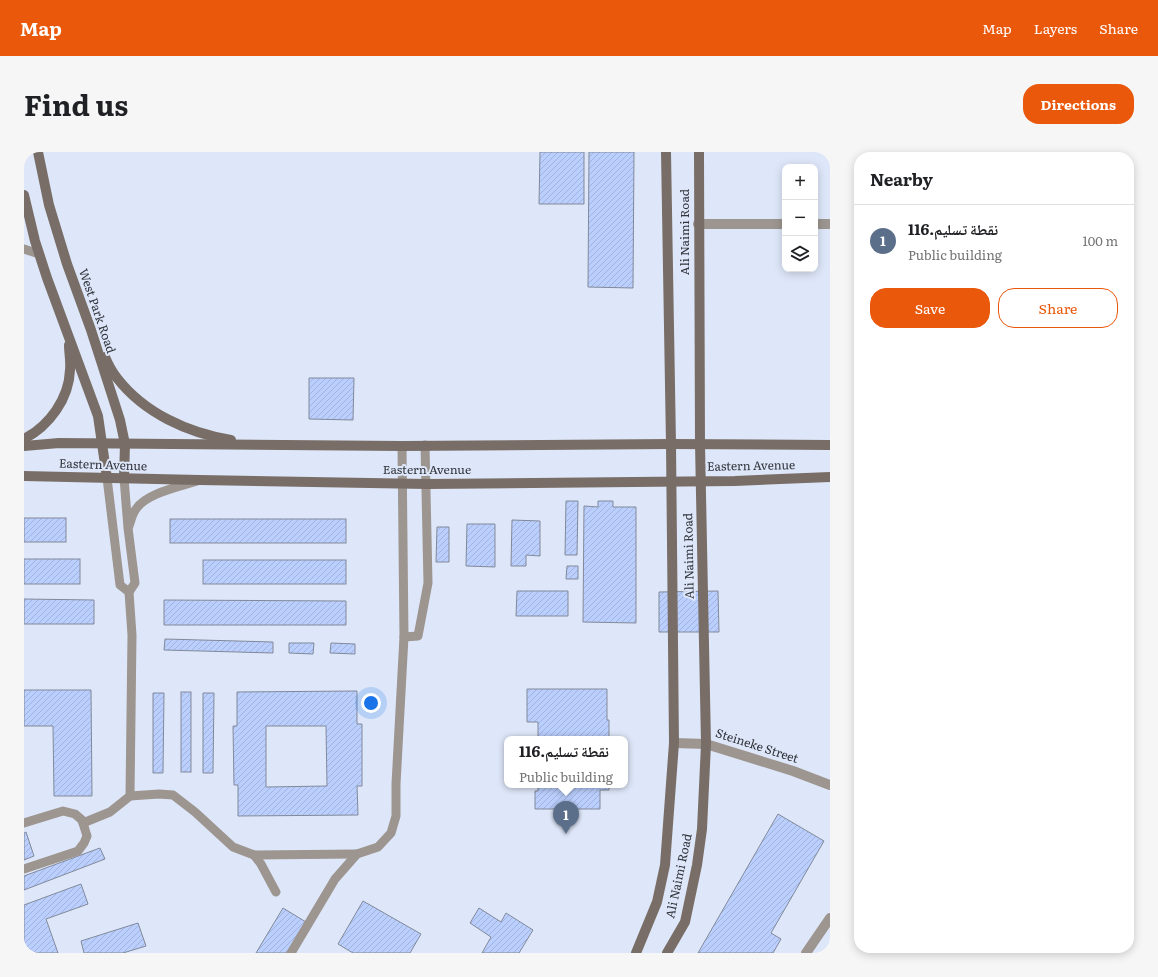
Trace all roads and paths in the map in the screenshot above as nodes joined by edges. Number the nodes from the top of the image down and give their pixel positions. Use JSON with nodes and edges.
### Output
{"nodes":[{"id":1,"x":38,"y":152,"type":"edge"},
{"id":2,"x":666,"y":152,"type":"edge"},
{"id":3,"x":699,"y":152,"type":"edge"},
{"id":4,"x":24,"y":195,"type":"edge"},
{"id":5,"x":698,"y":224,"type":"junction"},
{"id":6,"x":782,"y":224,"type":"edge"},
{"id":7,"x":818,"y":224,"type":"edge"},
{"id":8,"x":830,"y":224,"type":"edge"},
{"id":9,"x":24,"y":249,"type":"edge"},
{"id":10,"x":39,"y":254,"type":"junction"},
{"id":11,"x":91,"y":330,"type":"junction"},
{"id":12,"x":68,"y":333,"type":"junction"},
{"id":13,"x":24,"y":439,"type":"edge"},
{"id":14,"x":103,"y":443,"type":"junction"},
{"id":15,"x":125,"y":444,"type":"junction"},
{"id":16,"x":671,"y":444,"type":"junction"},
{"id":17,"x":700,"y":444,"type":"junction"},
{"id":18,"x":830,"y":445,"type":"edge"},
{"id":19,"x":24,"y":446,"type":"edge"},
{"id":20,"x":259,"y":446,"type":"junction"},
{"id":21,"x":402,"y":446,"type":"junction"},
{"id":22,"x":425,"y":446,"type":"junction"},
{"id":23,"x":24,"y":476,"type":"edge"},
{"id":24,"x":830,"y":477,"type":"edge"},
{"id":25,"x":107,"y":478,"type":"junction"},
{"id":26,"x":124,"y":478,"type":"junction"},
{"id":27,"x":200,"y":480,"type":"junction"},
{"id":28,"x":671,"y":480,"type":"junction"},
{"id":29,"x":701,"y":480,"type":"junction"},
{"id":30,"x":402,"y":484,"type":"junction"},
{"id":31,"x":427,"y":484,"type":"junction"},
{"id":32,"x":128,"y":528,"type":"junction"},
{"id":33,"x":129,"y":592,"type":"junction"},
{"id":34,"x":404,"y":637,"type":"junction"},
{"id":35,"x":674,"y":743,"type":"junction"},
{"id":36,"x":706,"y":744,"type":"junction"},
{"id":37,"x":830,"y":785,"type":"edge"},
{"id":38,"x":130,"y":796,"type":"junction"},
{"id":39,"x":24,"y":823,"type":"edge"},
{"id":40,"x":83,"y":823,"type":"junction"},
{"id":41,"x":357,"y":854,"type":"junction"},
{"id":42,"x":254,"y":855,"type":"junction"},
{"id":43,"x":24,"y":869,"type":"edge"},
{"id":44,"x":276,"y":892,"type":"dead end"},
{"id":45,"x":830,"y":918,"type":"edge"},
{"id":46,"x":291,"y":953,"type":"edge"},
{"id":47,"x":636,"y":953,"type":"edge"},
{"id":48,"x":666,"y":953,"type":"edge"},
{"id":49,"x":806,"y":953,"type":"edge"}],
"edges":[{"from":1,"to":11,"type":"main road","name":"West Park Road"},
{"from":2,"to":16,"type":"main road","name":"Ali Naimi Road"},
{"from":3,"to":5,"type":"main road","name":"Ali Naimi Road"},
{"from":4,"to":10,"type":"main road"},
{"from":5,"to":6,"type":"street"},
{"from":5,"to":17,"type":"main road","name":"Ali Naimi Road"},
{"from":7,"to":8,"type":"street"},
{"from":9,"to":10,"type":"lane"},
{"from":10,"to":12,"type":"main road"},
{"from":11,"to":15,"type":"main road","name":"West Park Road"},
{"from":11,"to":20,"type":"main road"},
{"from":12,"to":13,"type":"main road"},
{"from":12,"to":14,"type":"main road"},
{"from":14,"to":15,"type":"main road","name":"Eastern Avenue"},
{"from":14,"to":19,"type":"main road","name":"Eastern Avenue"},
{"from":14,"to":25,"type":"main road"},
{"from":15,"to":20,"type":"main road","name":"Eastern Avenue"},
{"from":15,"to":26,"type":"main road","name":"West Park Road"},
{"from":16,"to":17,"type":"main road","name":"Eastern Avenue"},
{"from":16,"to":22,"type":"main road","name":"Eastern Avenue"},
{"from":16,"to":28,"type":"main road","name":"Ali Naimi Road"},
{"from":17,"to":18,"type":"main road","name":"Eastern Avenue"},
{"from":17,"to":29,"type":"main road","name":"Ali Naimi Road"},
{"from":20,"to":21,"type":"main road","name":"Eastern Avenue"},
{"from":21,"to":22,"type":"main road","name":"Eastern Avenue"},
{"from":21,"to":30,"type":"lane"},
{"from":22,"to":31,"type":"lane"},
{"from":23,"to":25,"type":"main road","name":"Eastern Avenue"},
{"from":24,"to":29,"type":"main road","name":"Eastern Avenue"},
{"from":25,"to":26,"type":"main road","name":"Eastern Avenue"},
{"from":25,"to":33,"type":"lane"},
{"from":26,"to":27,"type":"main road","name":"Eastern Avenue"},
{"from":26,"to":32,"type":"lane"},
{"from":27,"to":30,"type":"main road","name":"Eastern Avenue"},
{"from":27,"to":32,"type":"lane"},
{"from":28,"to":29,"type":"main road","name":"Eastern Avenue"},
{"from":28,"to":31,"type":"main road","name":"Eastern Avenue"},
{"from":28,"to":35,"type":"main road","name":"Ali Naimi Road"},
{"from":29,"to":36,"type":"main road","name":"Ali Naimi Road"},
{"from":30,"to":31,"type":"main road","name":"Eastern Avenue"},
{"from":30,"to":34,"type":"lane"},
{"from":31,"to":34,"type":"lane"},
{"from":32,"to":33,"type":"lane"},
{"from":33,"to":38,"type":"lane"},
{"from":34,"to":41,"type":"lane"},
{"from":35,"to":36,"type":"street","name":"Steineke Street"},
{"from":35,"to":47,"type":"main road","name":"Ali Naimi Road"},
{"from":36,"to":37,"type":"street","name":"Steineke Street"},
{"from":36,"to":48,"type":"main road","name":"Ali Naimi Road"},
{"from":38,"to":40,"type":"lane"},
{"from":38,"to":42,"type":"lane"},
{"from":39,"to":40,"type":"lane"},
{"from":40,"to":43,"type":"lane"},
{"from":41,"to":42,"type":"lane"},
{"from":41,"to":46,"type":"lane"},
{"from":42,"to":44,"type":"lane"},
{"from":45,"to":49,"type":"street"}]}
